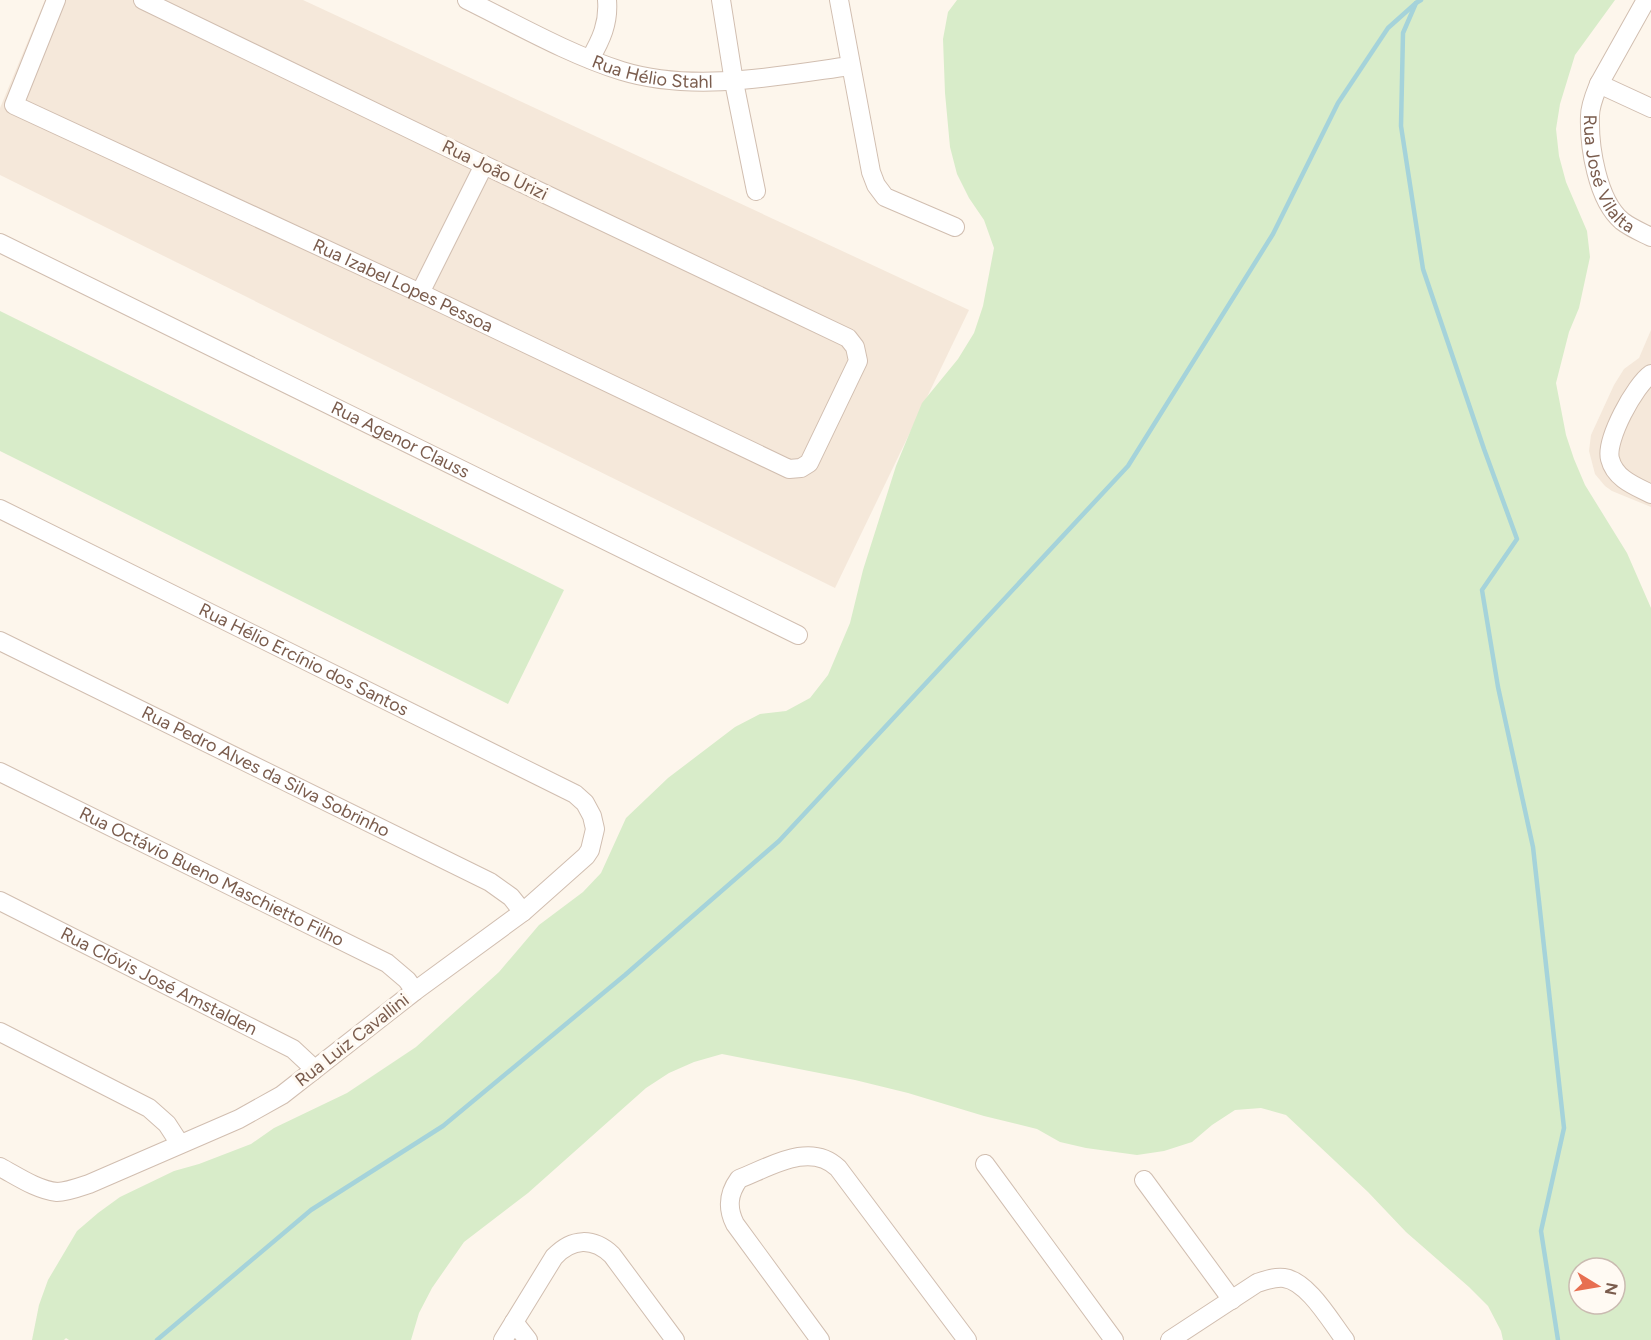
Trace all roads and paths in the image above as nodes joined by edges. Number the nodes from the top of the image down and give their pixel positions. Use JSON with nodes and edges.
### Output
{"nodes":[{"id":1,"x":56,"y":0,"type":"edge"},
{"id":2,"x":143,"y":0,"type":"edge"},
{"id":3,"x":467,"y":0,"type":"edge"},
{"id":4,"x":607,"y":0,"type":"edge"},
{"id":5,"x":721,"y":0,"type":"edge"},
{"id":6,"x":839,"y":0,"type":"edge"},
{"id":7,"x":1646,"y":0,"type":"edge"},
{"id":8,"x":590,"y":59,"type":"junction"},
{"id":9,"x":850,"y":66,"type":"junction"},
{"id":10,"x":734,"y":82,"type":"junction"},
{"id":11,"x":1599,"y":84,"type":"junction"},
{"id":12,"x":1651,"y":108,"type":"edge"},
{"id":13,"x":484,"y":165,"type":"junction"},
{"id":14,"x":756,"y":190,"type":"dead end"},
{"id":15,"x":955,"y":227,"type":"dead end"},
{"id":16,"x":1651,"y":237,"type":"edge"},
{"id":17,"x":0,"y":243,"type":"edge"},
{"id":18,"x":420,"y":293,"type":"junction"},
{"id":19,"x":1651,"y":374,"type":"edge"},
{"id":20,"x":789,"y":470,"type":"joint"},
{"id":21,"x":1651,"y":494,"type":"edge"},
{"id":22,"x":0,"y":509,"type":"edge"},
{"id":23,"x":798,"y":635,"type":"dead end"},
{"id":24,"x":0,"y":641,"type":"edge"},
{"id":25,"x":0,"y":772,"type":"edge"},
{"id":26,"x":594,"y":822,"type":"joint"},
{"id":27,"x":0,"y":901,"type":"edge"},
{"id":28,"x":523,"y":912,"type":"junction"},
{"id":29,"x":415,"y":991,"type":"junction"},
{"id":30,"x":0,"y":1032,"type":"edge"},
{"id":31,"x":313,"y":1071,"type":"junction"},
{"id":32,"x":180,"y":1144,"type":"junction"},
{"id":33,"x":985,"y":1164,"type":"dead end"},
{"id":34,"x":0,"y":1167,"type":"edge"},
{"id":35,"x":1144,"y":1180,"type":"dead end"},
{"id":36,"x":1232,"y":1300,"type":"junction"},
{"id":37,"x":514,"y":1322,"type":"junction"},
{"id":38,"x":1199,"y":1333,"type":"edge"},
{"id":39,"x":503,"y":1340,"type":"edge"},
{"id":40,"x":528,"y":1340,"type":"edge"},
{"id":41,"x":675,"y":1340,"type":"edge"},
{"id":42,"x":820,"y":1340,"type":"edge"},
{"id":43,"x":967,"y":1340,"type":"edge"},
{"id":44,"x":1114,"y":1340,"type":"edge"},
{"id":45,"x":1170,"y":1340,"type":"edge"},
{"id":46,"x":1346,"y":1340,"type":"edge"}],
"edges":[{"from":1,"to":18,"type":"street","name":"Rua Izabel Lopes Pessoa"},
{"from":2,"to":13,"type":"street","name":"Rua João Urizi"},
{"from":3,"to":8,"type":"street","name":"Rua Hélio Stahl"},
{"from":4,"to":8,"type":"street"},
{"from":5,"to":10,"type":"street"},
{"from":6,"to":9,"type":"street"},
{"from":7,"to":11,"type":"street","name":"Rua José Vilalta"},
{"from":8,"to":10,"type":"street","name":"Rua Hélio Stahl"},
{"from":9,"to":10,"type":"street","name":"Rua Hélio Stahl"},
{"from":9,"to":15,"type":"street"},
{"from":10,"to":14,"type":"street"},
{"from":11,"to":12,"type":"street"},
{"from":11,"to":16,"type":"street","name":"Rua José Vilalta"},
{"from":13,"to":18,"type":"street"},
{"from":13,"to":20,"type":"street","name":"Rua João Urizi"},
{"from":17,"to":23,"type":"street","name":"Rua Agenor Clauss"},
{"from":18,"to":20,"type":"street","name":"Rua Izabel Lopes Pessoa"},
{"from":19,"to":21,"type":"street"},
{"from":22,"to":26,"type":"street","name":"Rua Hélio Ercínio dos Santos"},
{"from":24,"to":28,"type":"street","name":"Rua Pedro Alves da Silva Sobrinho"},
{"from":25,"to":29,"type":"street","name":"Rua Octávio Bueno Maschietto Filho"},
{"from":26,"to":28,"type":"street","name":"Rua Luiz Cavallini"},
{"from":27,"to":31,"type":"street","name":"Rua Clóvis José Amstalden"},
{"from":28,"to":29,"type":"street","name":"Rua Luiz Cavallini"},
{"from":29,"to":31,"type":"street","name":"Rua Luiz Cavallini"},
{"from":30,"to":32,"type":"street"},
{"from":31,"to":32,"type":"street","name":"Rua Luiz Cavallini"},
{"from":32,"to":34,"type":"street","name":"Rua Luiz Cavallini"},
{"from":33,"to":44,"type":"street"},
{"from":35,"to":36,"type":"street"},
{"from":36,"to":38,"type":"street"},
{"from":36,"to":46,"type":"street"},
{"from":37,"to":39,"type":"street"},
{"from":37,"to":40,"type":"street"},
{"from":37,"to":41,"type":"street"},
{"from":38,"to":45,"type":"street"},
{"from":42,"to":43,"type":"street"}]}
